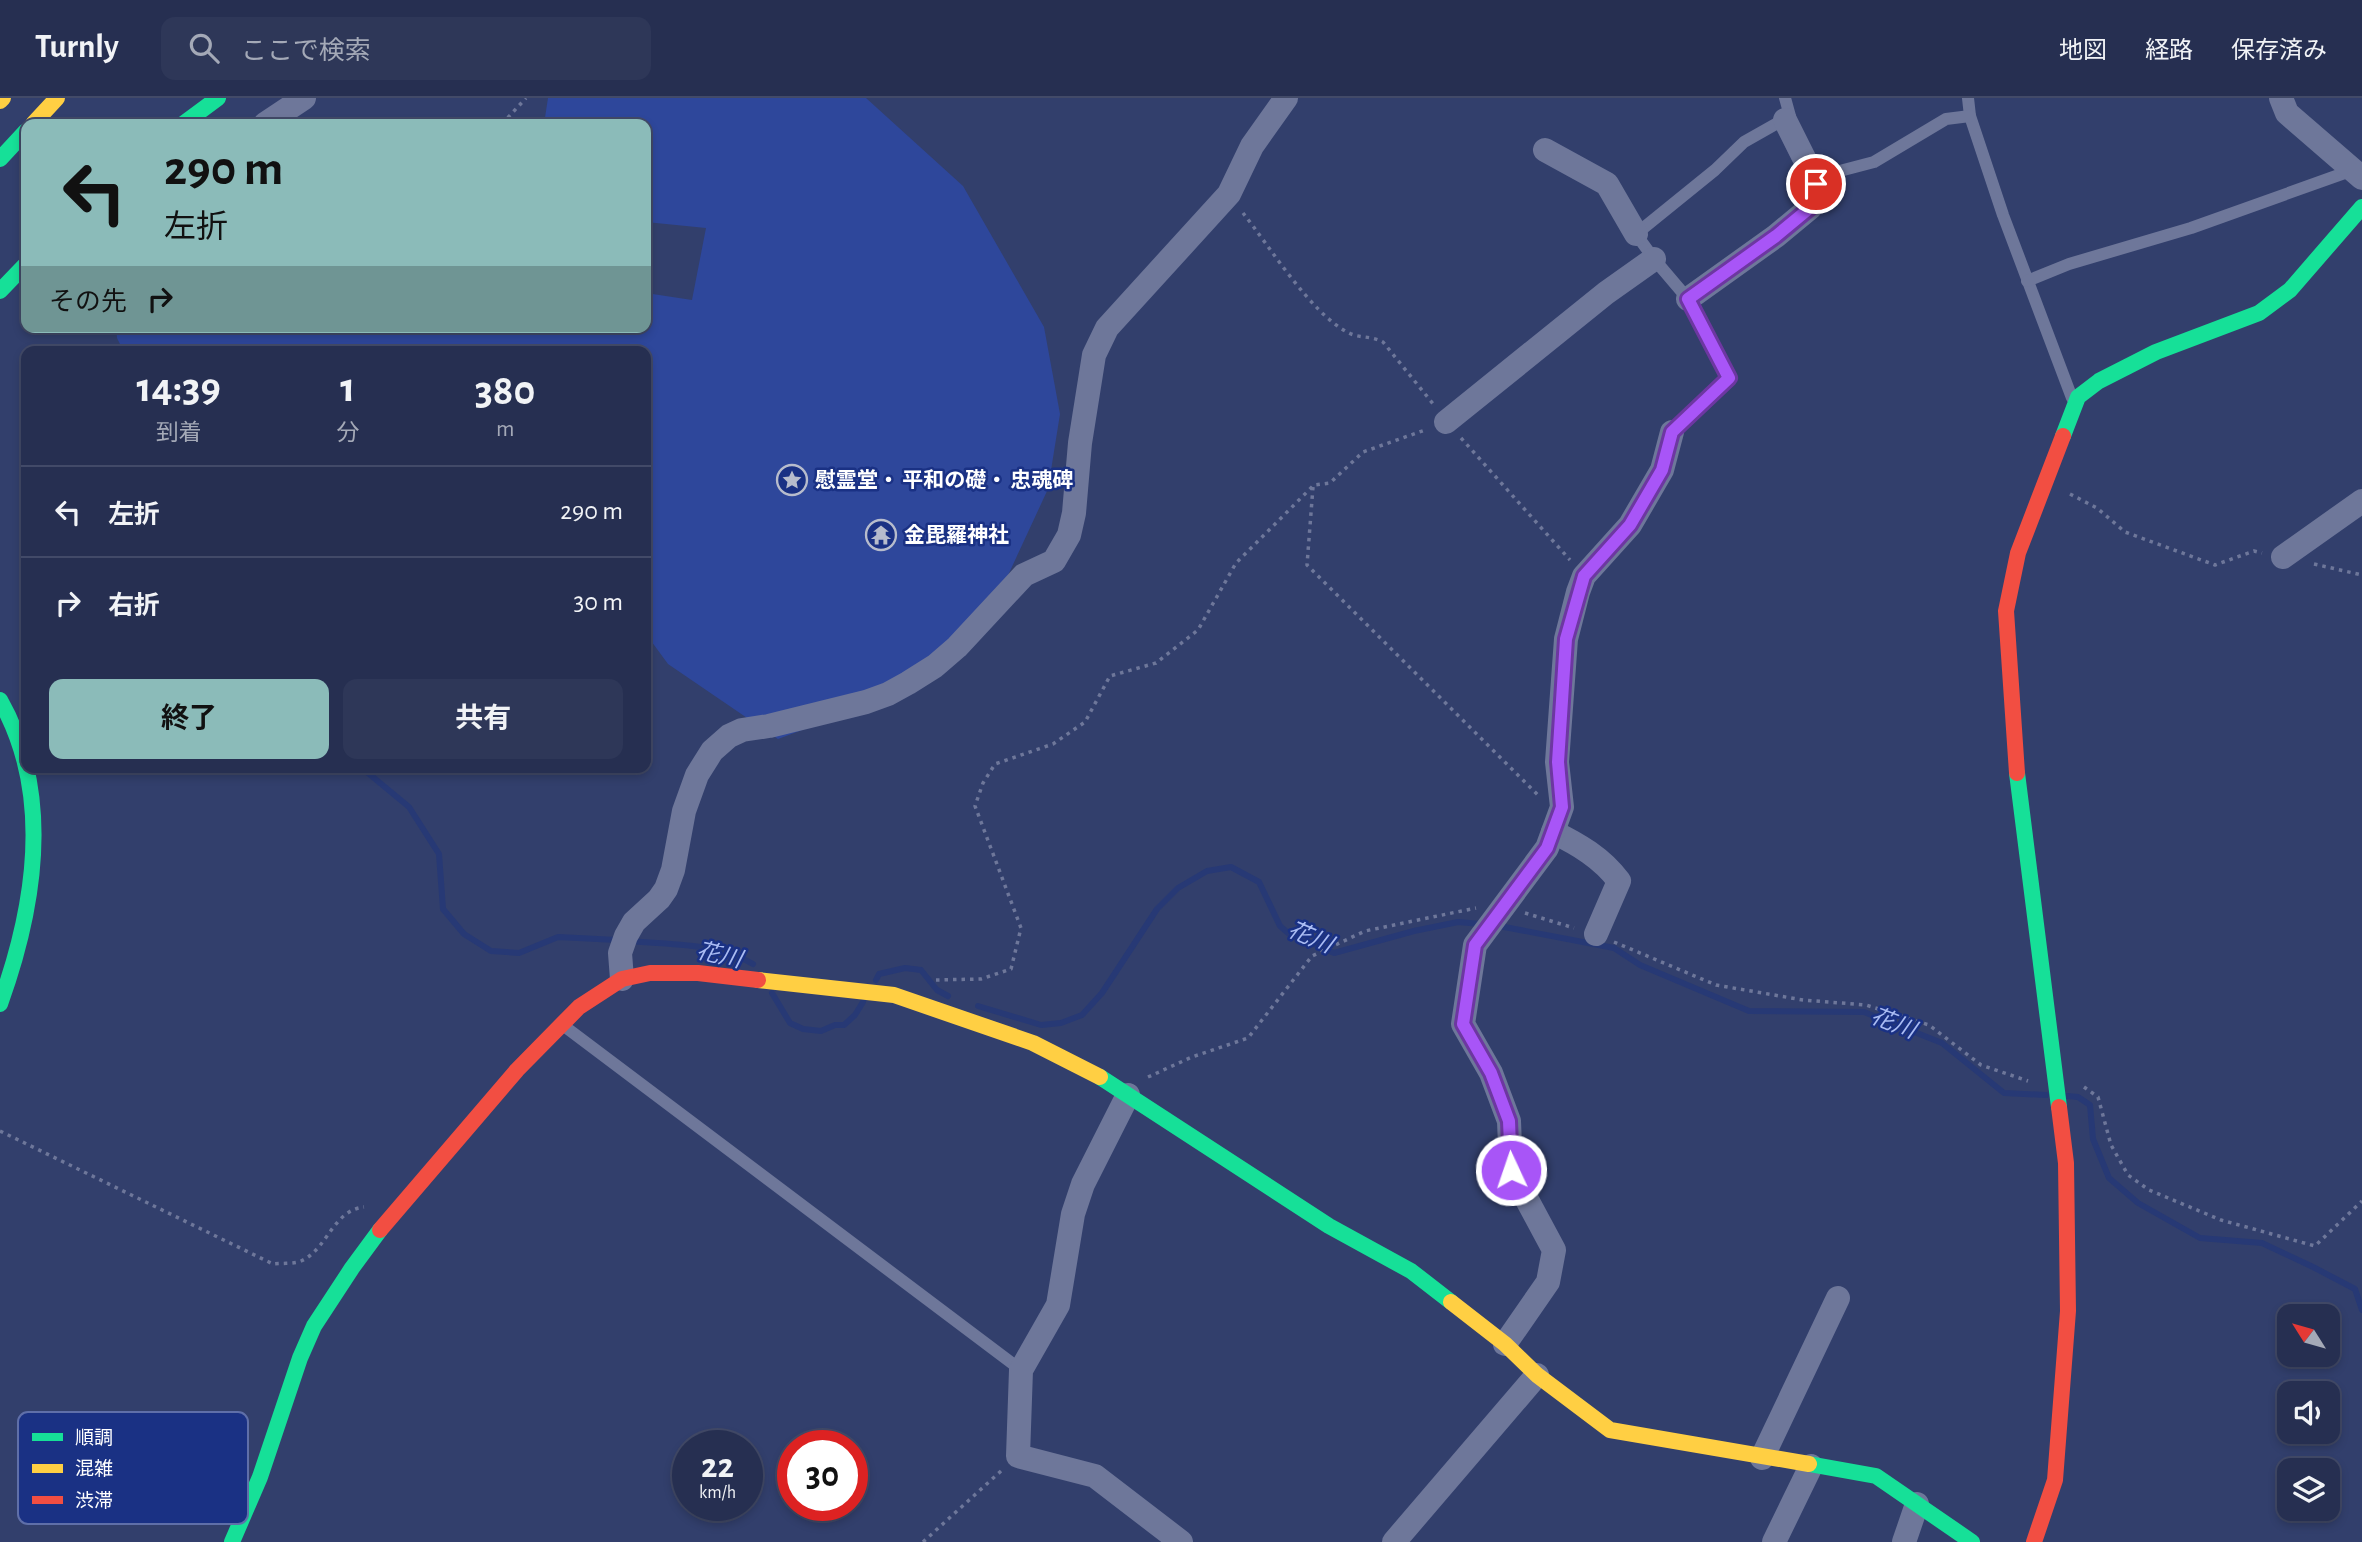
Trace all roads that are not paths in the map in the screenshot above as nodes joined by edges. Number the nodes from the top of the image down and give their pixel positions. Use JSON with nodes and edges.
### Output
{"nodes":[{"id":1,"x":57,"y":98,"type":"edge"},
{"id":2,"x":218,"y":98,"type":"edge"},
{"id":3,"x":304,"y":98,"type":"edge"},
{"id":4,"x":1286,"y":98,"type":"edge"},
{"id":5,"x":1968,"y":98,"type":"edge"},
{"id":6,"x":2281,"y":98,"type":"edge"},
{"id":7,"x":1785,"y":109,"type":"edge"},
{"id":8,"x":1970,"y":116,"type":"junction"},
{"id":9,"x":38,"y":119,"type":"edge"},
{"id":10,"x":190,"y":119,"type":"edge"},
{"id":11,"x":272,"y":119,"type":"edge"},
{"id":12,"x":21,"y":136,"type":"edge"},
{"id":13,"x":1545,"y":150,"type":"dead end"},
{"id":14,"x":0,"y":159,"type":"edge"},
{"id":15,"x":2357,"y":174,"type":"edge"},
{"id":16,"x":1813,"y":178,"type":"junction"},
{"id":17,"x":2362,"y":207,"type":"edge"},
{"id":18,"x":1636,"y":234,"type":"junction"},
{"id":19,"x":1654,"y":259,"type":"junction"},
{"id":20,"x":21,"y":269,"type":"edge"},
{"id":21,"x":2027,"y":281,"type":"junction"},
{"id":22,"x":0,"y":291,"type":"edge"},
{"id":23,"x":1688,"y":299,"type":"junction"},
{"id":24,"x":2075,"y":405,"type":"junction"},
{"id":25,"x":1446,"y":422,"type":"road end"},
{"id":26,"x":1672,"y":432,"type":"joint"},
{"id":27,"x":2362,"y":501,"type":"edge"},
{"id":28,"x":2283,"y":557,"type":"road end"},
{"id":29,"x":0,"y":700,"type":"edge"},
{"id":30,"x":21,"y":752,"type":"edge"},
{"id":31,"x":27,"y":773,"type":"edge"},
{"id":32,"x":1556,"y":824,"type":"junction"},
{"id":33,"x":1595,"y":934,"type":"road end"},
{"id":34,"x":622,"y":979,"type":"junction"},
{"id":35,"x":0,"y":1004,"type":"edge"},
{"id":36,"x":561,"y":1024,"type":"junction"},
{"id":37,"x":1128,"y":1095,"type":"junction"},
{"id":38,"x":1838,"y":1298,"type":"dead end"},
{"id":39,"x":1505,"y":1345,"type":"junction"},
{"id":40,"x":1021,"y":1370,"type":"junction"},
{"id":41,"x":1537,"y":1375,"type":"junction"},
{"id":42,"x":1762,"y":1458,"type":"junction"},
{"id":43,"x":1811,"y":1466,"type":"junction"},
{"id":44,"x":1917,"y":1504,"type":"junction"},
{"id":45,"x":248,"y":1505,"type":"edge"},
{"id":46,"x":240,"y":1524,"type":"edge"},
{"id":47,"x":232,"y":1542,"type":"edge"},
{"id":48,"x":1181,"y":1542,"type":"edge"},
{"id":49,"x":1394,"y":1542,"type":"edge"},
{"id":50,"x":1774,"y":1542,"type":"edge"},
{"id":51,"x":1904,"y":1542,"type":"edge"},
{"id":52,"x":1972,"y":1542,"type":"edge"},
{"id":53,"x":2034,"y":1542,"type":"edge"}],
"edges":[{"from":1,"to":9,"type":"main road"},
{"from":2,"to":10,"type":"main road"},
{"from":3,"to":11,"type":"street"},
{"from":4,"to":34,"type":"street"},
{"from":5,"to":8,"type":"lane"},
{"from":6,"to":15,"type":"street"},
{"from":7,"to":16,"type":"street"},
{"from":7,"to":18,"type":"lane"},
{"from":8,"to":16,"type":"lane"},
{"from":8,"to":21,"type":"lane"},
{"from":12,"to":14,"type":"main road"},
{"from":13,"to":18,"type":"street"},
{"from":15,"to":21,"type":"lane"},
{"from":16,"to":23,"type":"street"},
{"from":17,"to":24,"type":"main road"},
{"from":18,"to":19,"type":"lane"},
{"from":19,"to":23,"type":"lane"},
{"from":19,"to":25,"type":"street"},
{"from":20,"to":22,"type":"main road"},
{"from":21,"to":24,"type":"lane"},
{"from":23,"to":26,"type":"lane"},
{"from":24,"to":53,"type":"main road"},
{"from":26,"to":32,"type":"street"},
{"from":27,"to":28,"type":"street"},
{"from":29,"to":30,"type":"main road"},
{"from":31,"to":35,"type":"main road"},
{"from":32,"to":33,"type":"street"},
{"from":32,"to":39,"type":"street"},
{"from":34,"to":36,"type":"main road"},
{"from":34,"to":37,"type":"main road"},
{"from":36,"to":40,"type":"lane"},
{"from":36,"to":45,"type":"main road"},
{"from":37,"to":39,"type":"main road"},
{"from":37,"to":40,"type":"street"},
{"from":38,"to":42,"type":"street"},
{"from":39,"to":41,"type":"main road"},
{"from":40,"to":48,"type":"street"},
{"from":41,"to":42,"type":"main road"},
{"from":41,"to":49,"type":"street"},
{"from":42,"to":43,"type":"main road"},
{"from":43,"to":44,"type":"main road"},
{"from":43,"to":50,"type":"street"},
{"from":44,"to":51,"type":"street"},
{"from":44,"to":52,"type":"main road"},
{"from":46,"to":47,"type":"main road"}]}
